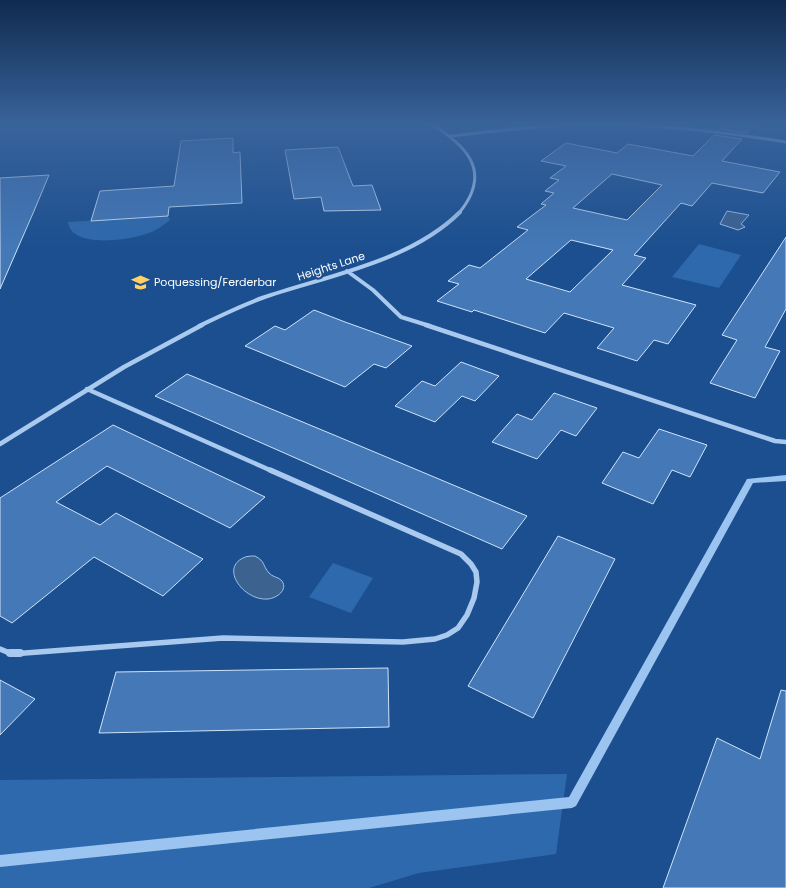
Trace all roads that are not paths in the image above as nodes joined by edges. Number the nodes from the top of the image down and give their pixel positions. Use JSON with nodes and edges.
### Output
{"nodes":[{"id":1,"x":474,"y":164,"type":"edge"},
{"id":2,"x":347,"y":271,"type":"junction"},
{"id":3,"x":87,"y":389,"type":"junction"},
{"id":4,"x":786,"y":442,"type":"edge"},
{"id":5,"x":0,"y":444,"type":"edge"},
{"id":6,"x":0,"y":648,"type":"edge"}],
"edges":[{"from":1,"to":2,"type":"street","name":"Heights Lane"},
{"from":2,"to":3,"type":"street","name":"Heights Lane"},
{"from":2,"to":4,"type":"street"},
{"from":3,"to":5,"type":"street","name":"Heights Lane"},
{"from":3,"to":6,"type":"street"}]}
